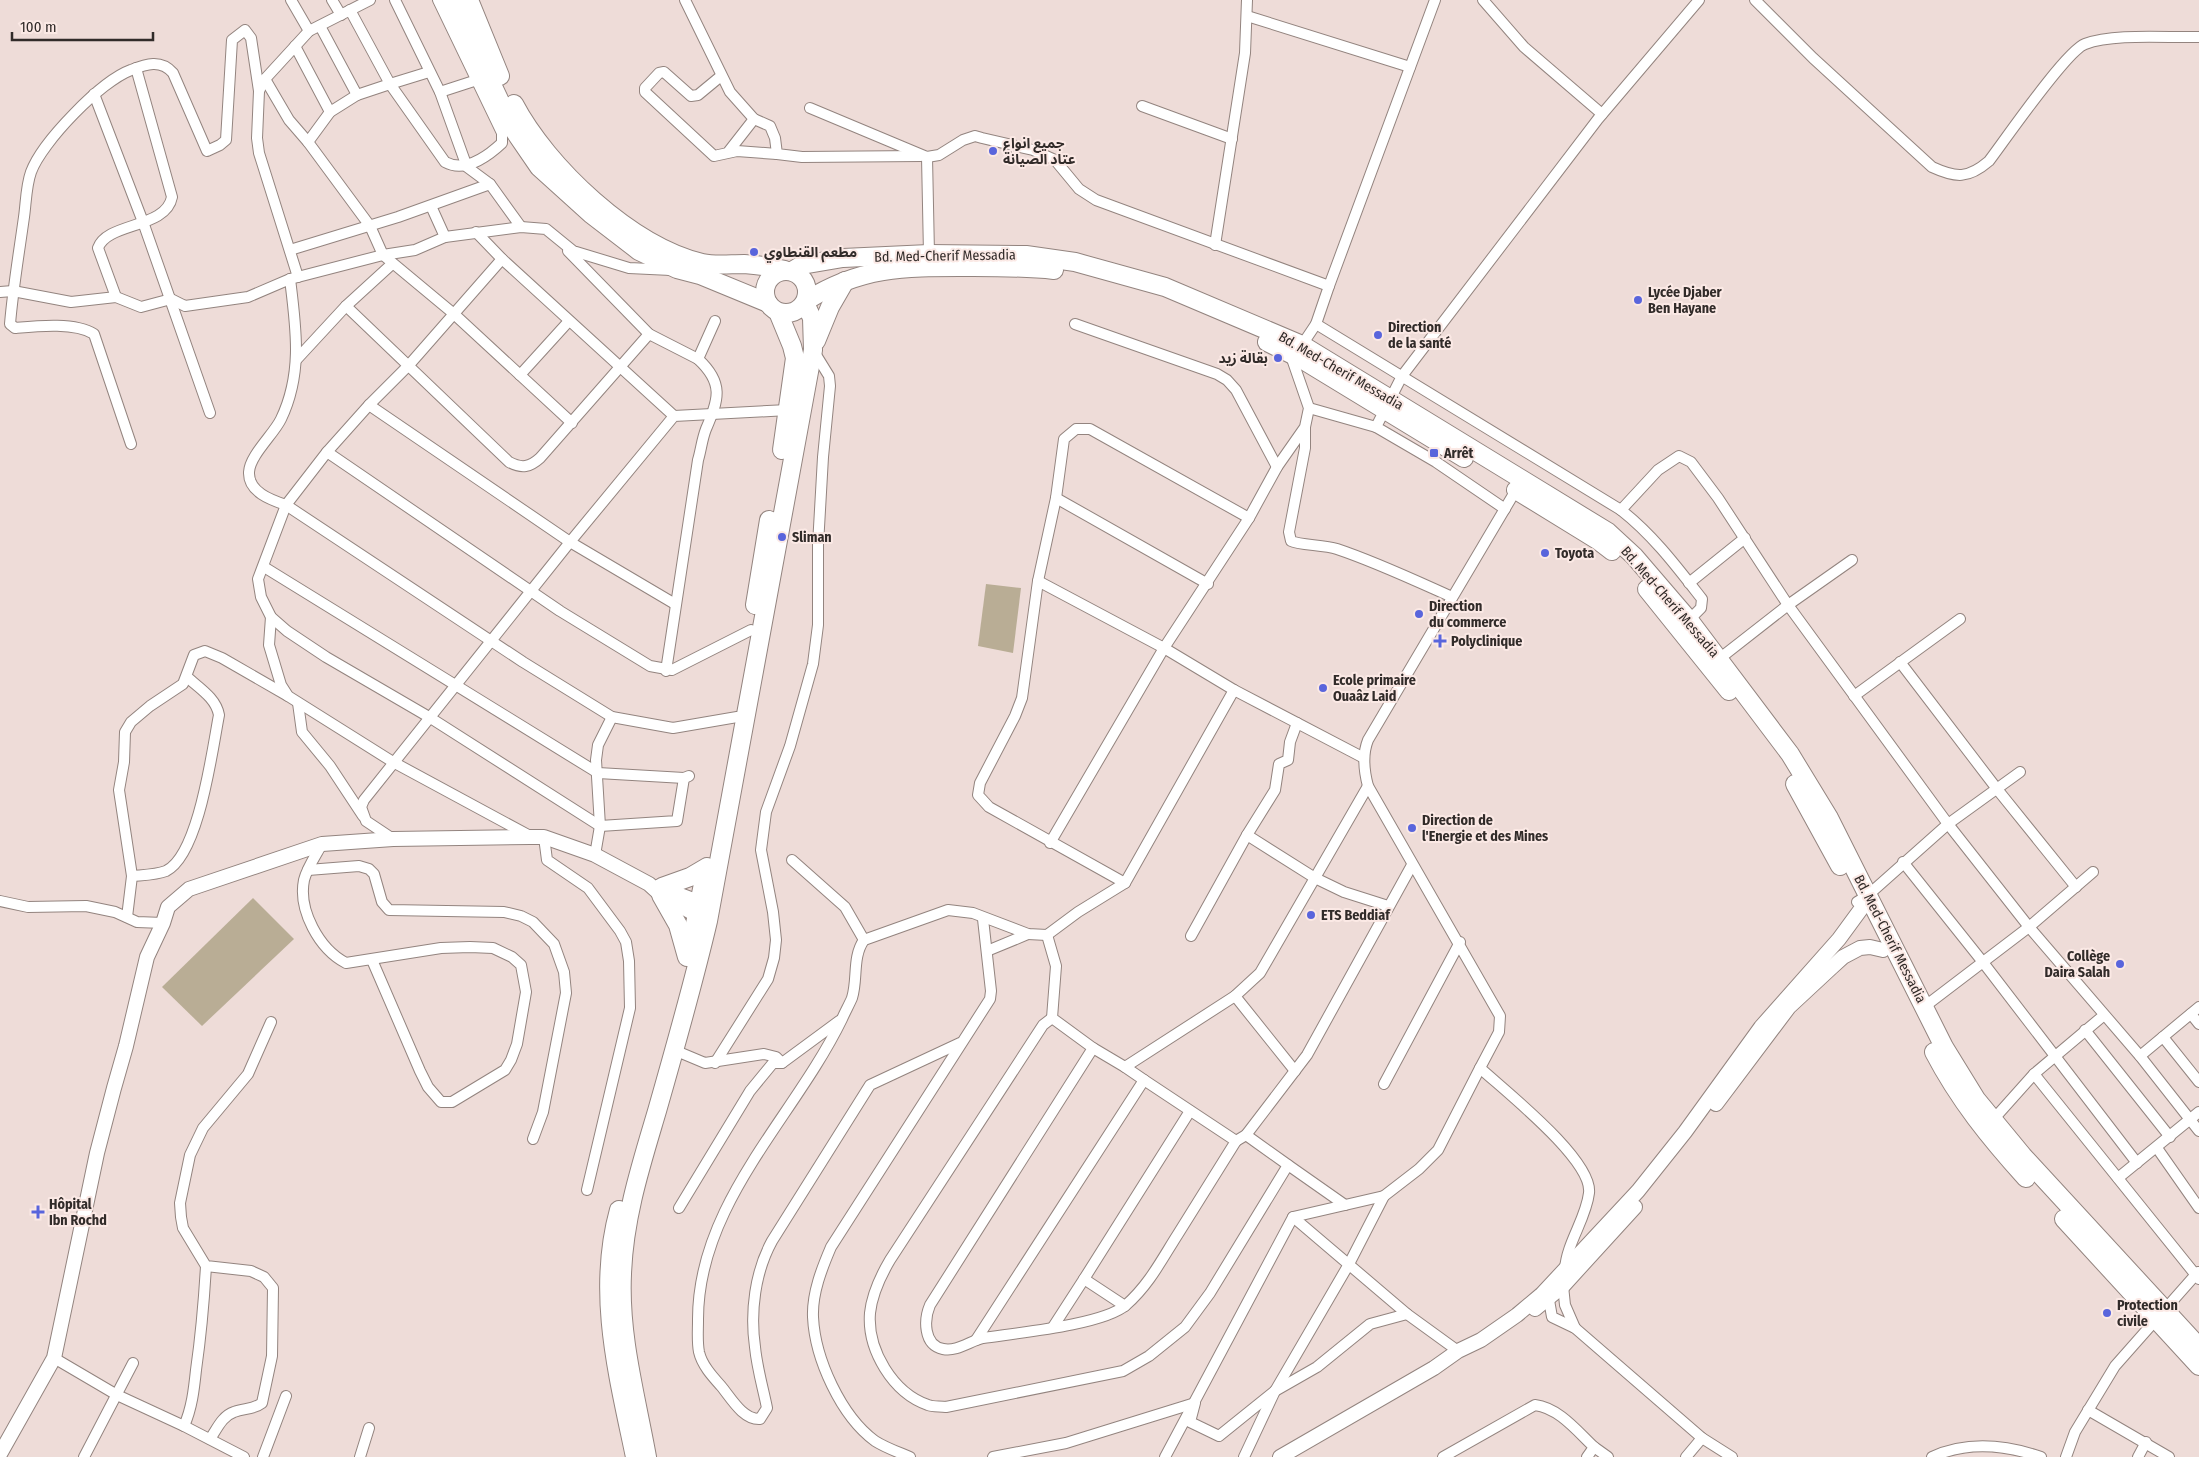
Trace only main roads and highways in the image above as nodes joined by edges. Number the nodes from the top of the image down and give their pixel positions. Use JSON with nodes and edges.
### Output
{"nodes":[{"id":1,"x":452,"y":0,"type":"edge"},
{"id":2,"x":470,"y":0,"type":"edge"},
{"id":3,"x":684,"y":264,"type":"junction"},
{"id":4,"x":789,"y":271,"type":"junction"},
{"id":5,"x":845,"y":281,"type":"junction"},
{"id":6,"x":805,"y":302,"type":"junction"},
{"id":7,"x":773,"y":308,"type":"junction"},
{"id":8,"x":1296,"y":349,"type":"junction"},
{"id":9,"x":813,"y":350,"type":"junction"},
{"id":10,"x":1386,"y":403,"type":"junction"},
{"id":11,"x":707,"y":867,"type":"junction"},
{"id":12,"x":1861,"y":902,"type":"junction"},
{"id":13,"x":704,"y":912,"type":"junction"},
{"id":14,"x":688,"y":961,"type":"junction"},
{"id":15,"x":2160,"y":1315,"type":"junction"},
{"id":16,"x":2199,"y":1347,"type":"edge"},
{"id":17,"x":2199,"y":1366,"type":"edge"},
{"id":18,"x":635,"y":1457,"type":"edge"},
{"id":19,"x":647,"y":1457,"type":"edge"}],
"edges":[{"from":1,"to":3,"type":"highway"},
{"from":2,"to":3,"type":"highway"},
{"from":3,"to":4,"type":"highway"},
{"from":3,"to":7,"type":"highway"},
{"from":4,"to":6,"type":"highway"},
{"from":4,"to":7,"type":"highway"},
{"from":4,"to":8,"type":"highway","name":"Bd. Med-Cherif Messadia"},
{"from":5,"to":6,"type":"highway","name":"Bd. Med-Cherif Messadia"},
{"from":5,"to":8,"type":"highway","name":"Bd. Med-Cherif Messadia"},
{"from":5,"to":9,"type":"highway"},
{"from":6,"to":7,"type":"highway"},
{"from":6,"to":9,"type":"highway"},
{"from":7,"to":11,"type":"highway"},
{"from":8,"to":10,"type":"highway","name":"Bd. Med-Cherif Messadia"},
{"from":9,"to":13,"type":"highway"},
{"from":10,"to":12,"type":"highway","name":"Bd. Med-Cherif Messadia"},
{"from":10,"to":12,"type":"highway","name":"Bd. Med-Cherif Messadia"},
{"from":11,"to":13,"type":"highway"},
{"from":11,"to":14,"type":"highway"},
{"from":12,"to":15,"type":"highway","name":"Bd. Med-Cherif Messadia"},
{"from":12,"to":15,"type":"highway","name":"Bd. Med-Cherif Messadia"},
{"from":13,"to":14,"type":"highway"},
{"from":13,"to":19,"type":"highway"},
{"from":14,"to":18,"type":"highway"},
{"from":15,"to":16,"type":"highway","name":"Bd. Med-Cherif Messadia"},
{"from":15,"to":17,"type":"highway","name":"Bd. Med-Cherif Messadia"}]}
